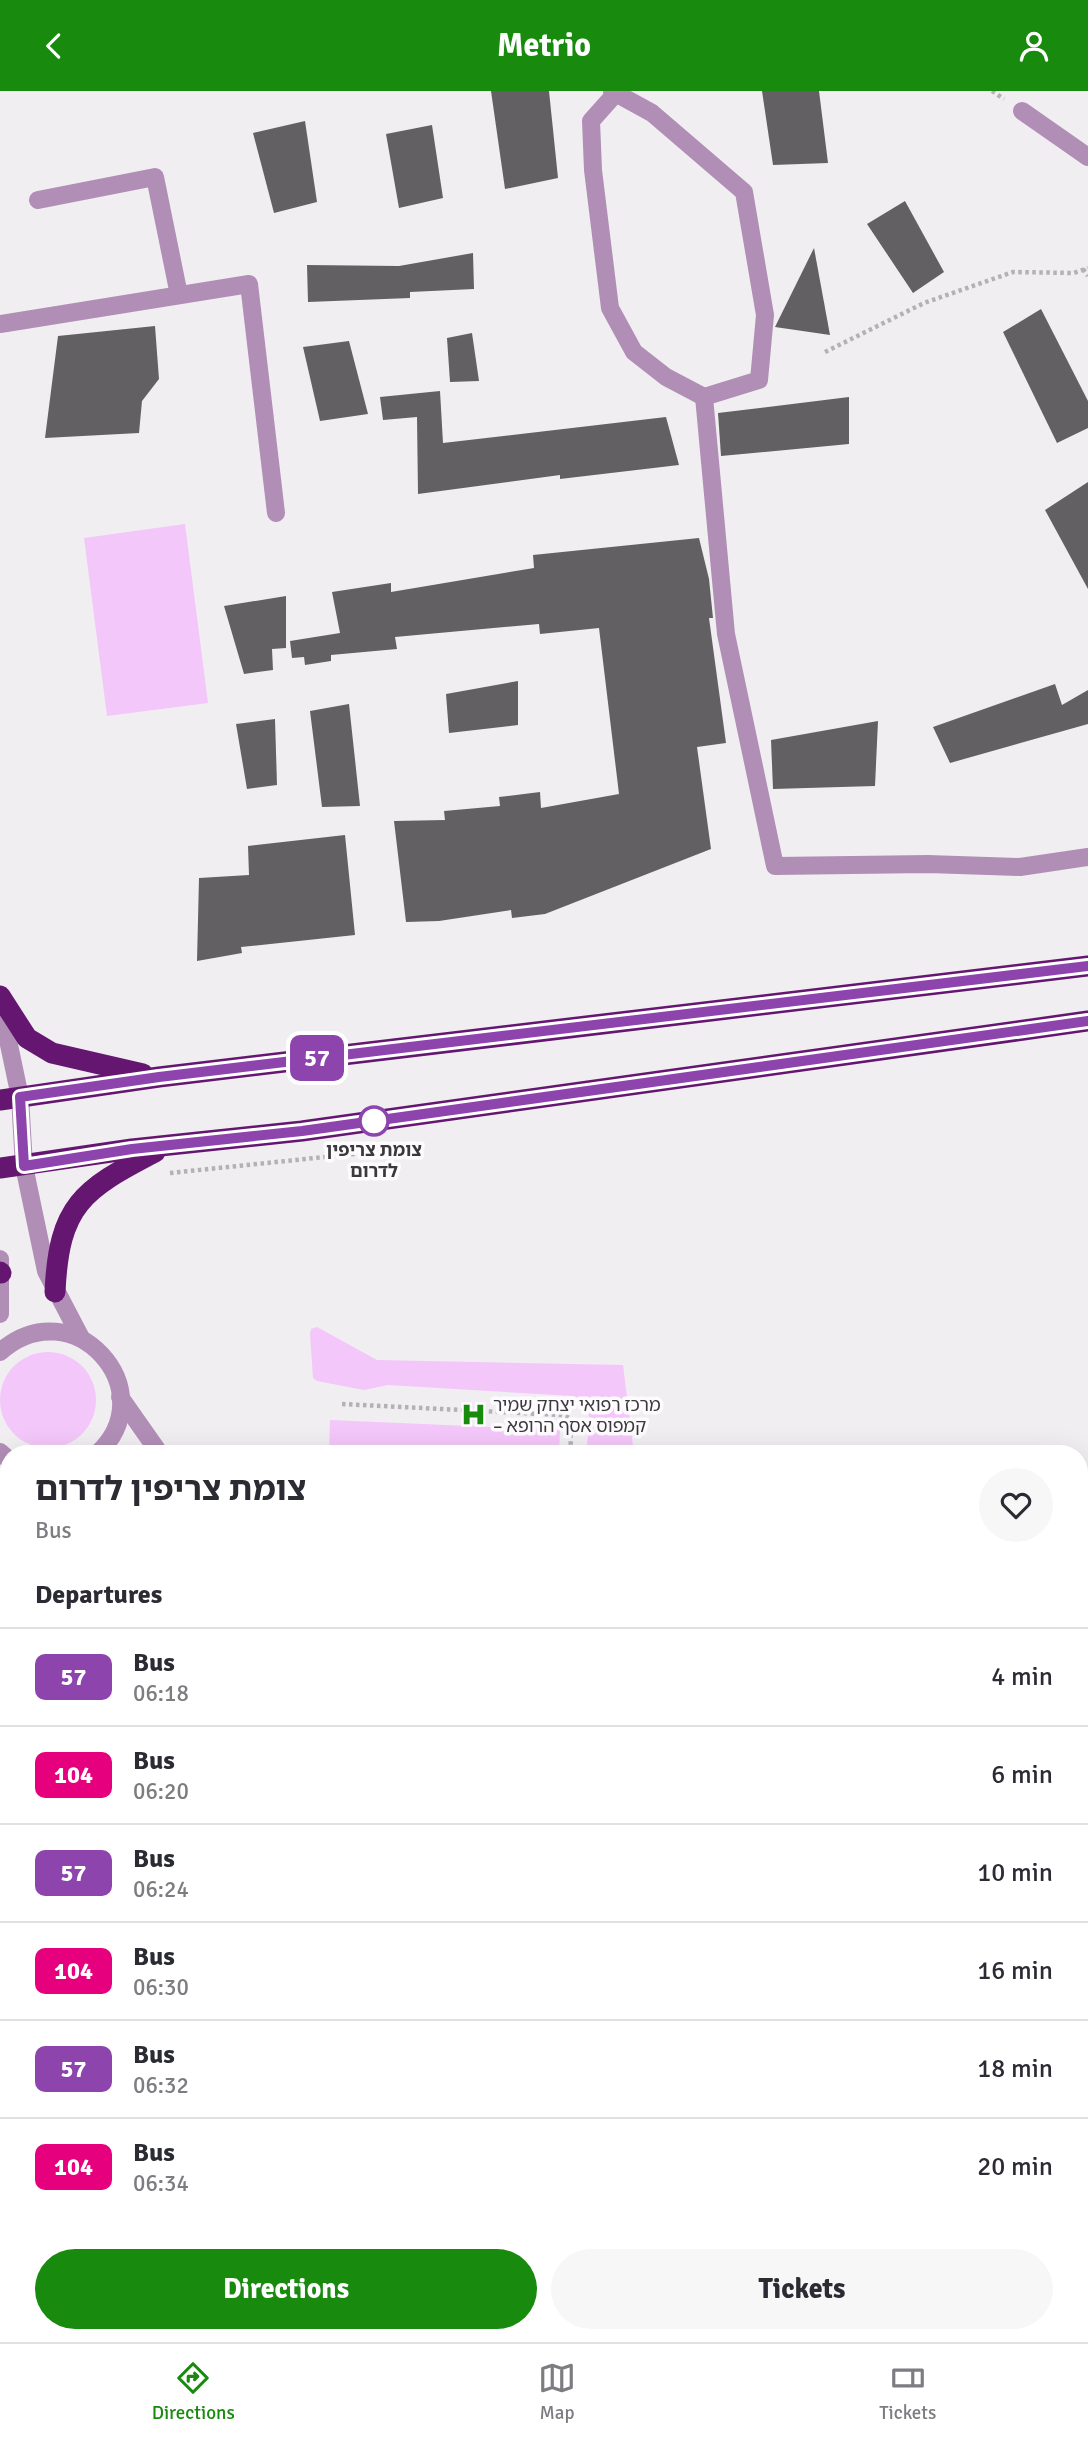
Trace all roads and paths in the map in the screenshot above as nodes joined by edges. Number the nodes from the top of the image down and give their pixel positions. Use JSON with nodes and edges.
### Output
{"nodes":[{"id":1,"x":614,"y":92,"type":"edge"},
{"id":2,"x":1022,"y":111,"type":"dead end"},
{"id":3,"x":1088,"y":157,"type":"edge"},
{"id":4,"x":38,"y":200,"type":"dead end"},
{"id":5,"x":1086,"y":268,"type":"edge"},
{"id":6,"x":1088,"y":276,"type":"edge"},
{"id":7,"x":180,"y":295,"type":"junction"},
{"id":8,"x":0,"y":324,"type":"edge"},
{"id":9,"x":825,"y":352,"type":"dead end"},
{"id":10,"x":704,"y":397,"type":"junction"},
{"id":11,"x":276,"y":513,"type":"dead end"},
{"id":12,"x":1088,"y":857,"type":"edge"},
{"id":13,"x":1088,"y":966,"type":"edge"},
{"id":14,"x":0,"y":996,"type":"edge"},
{"id":15,"x":0,"y":1002,"type":"edge"},
{"id":16,"x":1088,"y":1021,"type":"edge"},
{"id":17,"x":159,"y":1077,"type":"junction"},
{"id":18,"x":10,"y":1099,"type":"edge"},
{"id":19,"x":169,"y":1145,"type":"junction"},
{"id":20,"x":402,"y":1149,"type":"dead end"},
{"id":21,"x":24,"y":1166,"type":"junction"},
{"id":22,"x":0,"y":1168,"type":"edge"},
{"id":23,"x":164,"y":1174,"type":"dead end"},
{"id":24,"x":0,"y":1268,"type":"edge"},
{"id":25,"x":55,"y":1292,"type":"junction"},
{"id":26,"x":0,"y":1314,"type":"edge"},
{"id":27,"x":81,"y":1338,"type":"junction"},
{"id":28,"x":0,"y":1352,"type":"edge"},
{"id":29,"x":120,"y":1397,"type":"junction"},
{"id":30,"x":342,"y":1404,"type":"dead end"},
{"id":31,"x":104,"y":1445,"type":"edge"},
{"id":32,"x":154,"y":1445,"type":"edge"},
{"id":33,"x":571,"y":1445,"type":"edge"}],
"edges":[{"from":1,"to":10,"type":"street"},
{"from":1,"to":10,"type":"street"},
{"from":2,"to":3,"type":"street"},
{"from":4,"to":7,"type":"street"},
{"from":5,"to":6,"type":"path"},
{"from":5,"to":9,"type":"path"},
{"from":7,"to":8,"type":"street"},
{"from":7,"to":11,"type":"street"},
{"from":10,"to":12,"type":"street"},
{"from":13,"to":17,"type":"highway"},
{"from":14,"to":17,"type":"highway"},
{"from":15,"to":18,"type":"street"},
{"from":16,"to":19,"type":"highway"},
{"from":17,"to":18,"type":"highway"},
{"from":18,"to":21,"type":"street"},
{"from":19,"to":21,"type":"highway"},
{"from":19,"to":25,"type":"highway"},
{"from":20,"to":23,"type":"path"},
{"from":21,"to":22,"type":"highway"},
{"from":21,"to":25,"type":"street"},
{"from":24,"to":26,"type":"street"},
{"from":25,"to":27,"type":"street"},
{"from":27,"to":28,"type":"street"},
{"from":27,"to":29,"type":"street"},
{"from":29,"to":31,"type":"street"},
{"from":29,"to":32,"type":"street"},
{"from":30,"to":33,"type":"path"}]}
